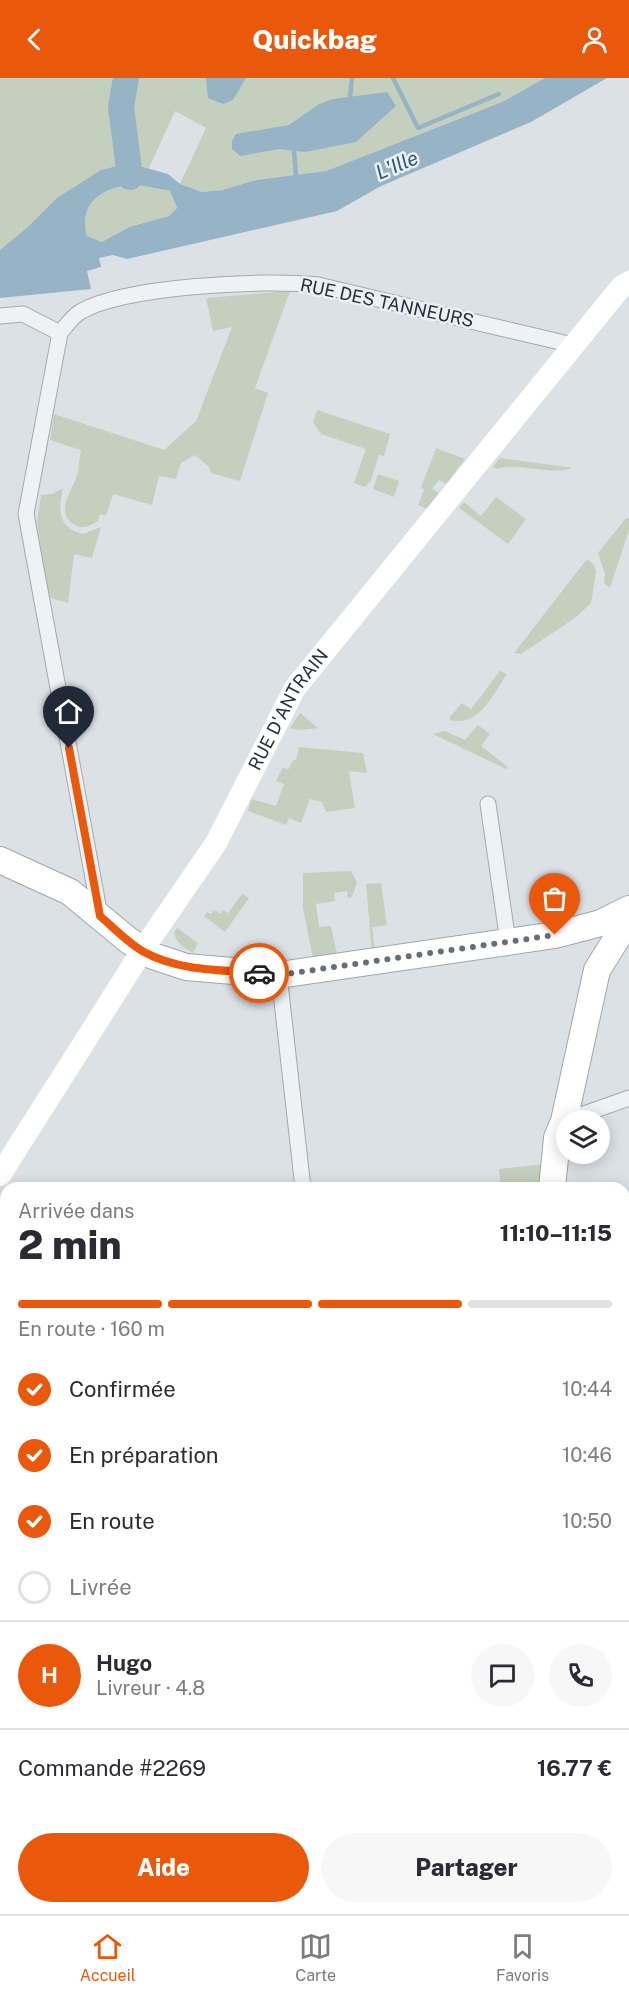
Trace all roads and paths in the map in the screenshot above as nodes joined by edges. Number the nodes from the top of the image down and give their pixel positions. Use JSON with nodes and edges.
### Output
{"nodes":[{"id":1,"x":629,"y":282,"type":"edge"},
{"id":2,"x":0,"y":316,"type":"edge"},
{"id":3,"x":60,"y":333,"type":"junction"},
{"id":4,"x":573,"y":345,"type":"junction"},
{"id":5,"x":488,"y":804,"type":"dead end"},
{"id":6,"x":0,"y":860,"type":"edge"},
{"id":7,"x":629,"y":909,"type":"edge"},
{"id":8,"x":100,"y":916,"type":"junction"},
{"id":9,"x":629,"y":919,"type":"edge"},
{"id":10,"x":584,"y":928,"type":"junction"},
{"id":11,"x":508,"y":942,"type":"junction"},
{"id":12,"x":142,"y":951,"type":"junction"},
{"id":13,"x":605,"y":955,"type":"junction"},
{"id":14,"x":279,"y":975,"type":"junction"},
{"id":15,"x":629,"y":1098,"type":"edge"},
{"id":16,"x":566,"y":1110,"type":"edge"},
{"id":17,"x":595,"y":1110,"type":"edge"},
{"id":18,"x":556,"y":1148,"type":"edge"},
{"id":19,"x":565,"y":1164,"type":"edge"},
{"id":20,"x":0,"y":1175,"type":"edge"},
{"id":21,"x":302,"y":1182,"type":"edge"},
{"id":22,"x":553,"y":1182,"type":"edge"},
{"id":23,"x":565,"y":1182,"type":"edge"}],
"edges":[{"from":1,"to":4,"type":"main road","name":"RUE D'ANTRAIN"},
{"from":2,"to":3,"type":"street"},
{"from":3,"to":4,"type":"street","name":"RUE DES TANNEURS"},
{"from":3,"to":8,"type":"street"},
{"from":4,"to":12,"type":"main road","name":"RUE D'ANTRAIN"},
{"from":5,"to":11,"type":"street"},
{"from":6,"to":8,"type":"main road"},
{"from":7,"to":10,"type":"main road"},
{"from":8,"to":12,"type":"main road"},
{"from":9,"to":13,"type":"main road"},
{"from":10,"to":11,"type":"main road"},
{"from":10,"to":13,"type":"main road"},
{"from":11,"to":14,"type":"main road"},
{"from":12,"to":14,"type":"main road"},
{"from":12,"to":20,"type":"main road","name":"RUE D'ANTRAIN"},
{"from":13,"to":16,"type":"main road"},
{"from":14,"to":21,"type":"street"},
{"from":15,"to":17,"type":"street"},
{"from":18,"to":22,"type":"main road"},
{"from":19,"to":23,"type":"main road"}]}
